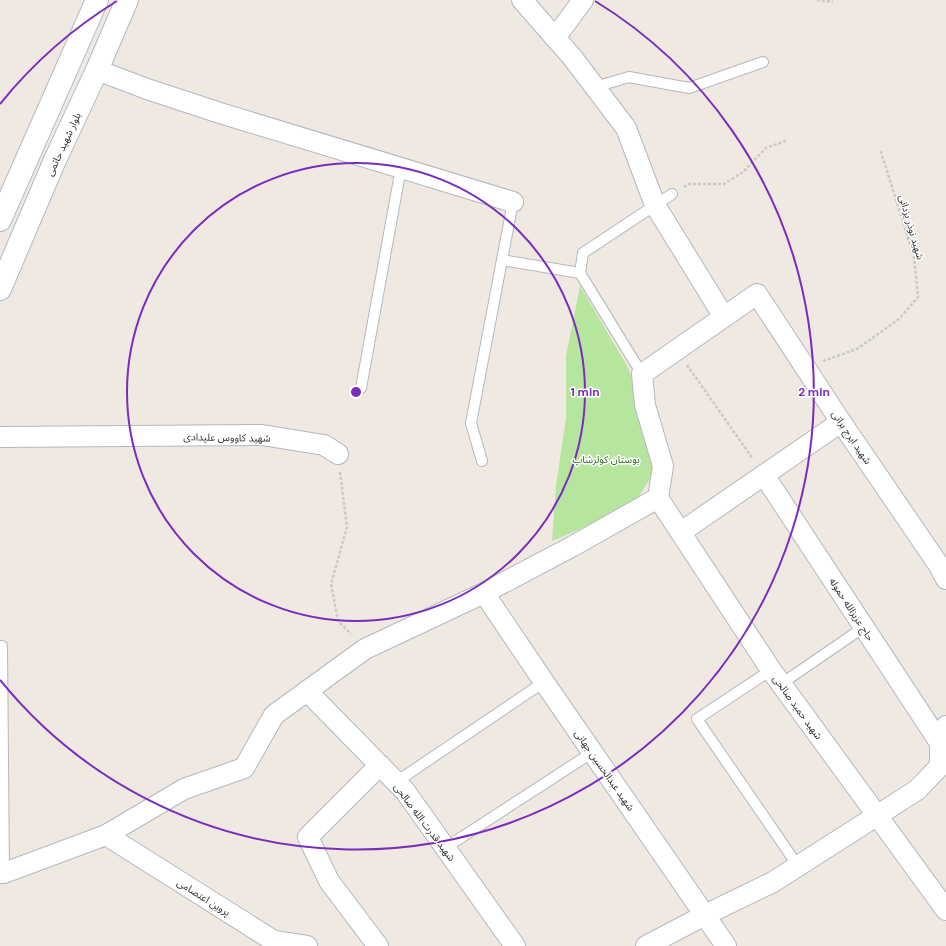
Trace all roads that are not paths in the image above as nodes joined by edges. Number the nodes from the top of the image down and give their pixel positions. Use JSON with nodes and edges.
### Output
{"nodes":[{"id":1,"x":96,"y":0,"type":"edge"},
{"id":2,"x":127,"y":0,"type":"edge"},
{"id":3,"x":522,"y":0,"type":"edge"},
{"id":4,"x":583,"y":0,"type":"edge"},
{"id":5,"x":555,"y":38,"type":"junction"},
{"id":6,"x":763,"y":62,"type":"dead end"},
{"id":7,"x":97,"y":70,"type":"junction"},
{"id":8,"x":595,"y":87,"type":"junction"},
{"id":9,"x":401,"y":168,"type":"junction"},
{"id":10,"x":672,"y":194,"type":"road end"},
{"id":11,"x":512,"y":202,"type":"joint"},
{"id":12,"x":655,"y":205,"type":"junction"},
{"id":13,"x":0,"y":220,"type":"edge"},
{"id":14,"x":502,"y":260,"type":"junction"},
{"id":15,"x":580,"y":273,"type":"junction"},
{"id":16,"x":0,"y":289,"type":"edge"},
{"id":17,"x":724,"y":317,"type":"junction"},
{"id":18,"x":642,"y":374,"type":"junction"},
{"id":19,"x":361,"y":388,"type":"dead end"},
{"id":20,"x":842,"y":422,"type":"junction"},
{"id":21,"x":0,"y":437,"type":"edge"},
{"id":22,"x":338,"y":454,"type":"road end"},
{"id":23,"x":482,"y":461,"type":"dead end"},
{"id":24,"x":764,"y":475,"type":"junction"},
{"id":25,"x":658,"y":498,"type":"junction"},
{"id":26,"x":681,"y":532,"type":"junction"},
{"id":27,"x":946,"y":580,"type":"edge"},
{"id":28,"x":484,"y":593,"type":"junction"},
{"id":29,"x":864,"y":627,"type":"junction"},
{"id":30,"x":0,"y":646,"type":"edge"},
{"id":31,"x":776,"y":677,"type":"junction"},
{"id":32,"x":544,"y":682,"type":"junction"},
{"id":33,"x":307,"y":691,"type":"junction"},
{"id":34,"x":943,"y":735,"type":"edge"},
{"id":35,"x":593,"y":752,"type":"junction"},
{"id":36,"x":380,"y":765,"type":"junction"},
{"id":37,"x":396,"y":782,"type":"junction"},
{"id":38,"x":877,"y":816,"type":"junction"},
{"id":39,"x":106,"y":835,"type":"junction"},
{"id":40,"x":445,"y":848,"type":"junction"},
{"id":41,"x":798,"y":866,"type":"junction"},
{"id":42,"x":2,"y":873,"type":"edge"},
{"id":43,"x":946,"y":910,"type":"edge"},
{"id":44,"x":705,"y":915,"type":"junction"},
{"id":45,"x":272,"y":944,"type":"edge"},
{"id":46,"x":307,"y":946,"type":"edge"},
{"id":47,"x":378,"y":946,"type":"edge"},
{"id":48,"x":515,"y":946,"type":"edge"},
{"id":49,"x":646,"y":946,"type":"edge"},
{"id":50,"x":726,"y":946,"type":"edge"}],
"edges":[{"from":1,"to":13,"type":"main road"},
{"from":2,"to":7,"type":"main road","name":"بلوار شهید حاتمی"},
{"from":3,"to":5,"type":"street"},
{"from":4,"to":5,"type":"street"},
{"from":5,"to":8,"type":"street"},
{"from":6,"to":8,"type":"lane"},
{"from":7,"to":9,"type":"street"},
{"from":7,"to":16,"type":"main road","name":"بلوار شهید حاتمی"},
{"from":8,"to":12,"type":"street"},
{"from":9,"to":11,"type":"street"},
{"from":9,"to":19,"type":"lane"},
{"from":10,"to":12,"type":"lane"},
{"from":11,"to":14,"type":"lane"},
{"from":12,"to":15,"type":"lane"},
{"from":12,"to":17,"type":"street"},
{"from":14,"to":15,"type":"lane"},
{"from":14,"to":23,"type":"lane"},
{"from":15,"to":18,"type":"lane"},
{"from":17,"to":18,"type":"street"},
{"from":17,"to":20,"type":"street","name":"شهید ایرج براتی"},
{"from":18,"to":25,"type":"street"},
{"from":20,"to":24,"type":"street"},
{"from":20,"to":27,"type":"street","name":"شهید ایرج براتی"},
{"from":21,"to":22,"type":"street","name":"شهید کاووس علیدادی"},
{"from":24,"to":26,"type":"street"},
{"from":24,"to":29,"type":"street","name":"حاج عزیزالله حموله"},
{"from":25,"to":26,"type":"street","name":"شهید حمید صالحی"},
{"from":25,"to":28,"type":"street"},
{"from":26,"to":31,"type":"street","name":"شهید حمید صالحی"},
{"from":28,"to":32,"type":"street","name":"شهید عبدالحسین جهانی"},
{"from":28,"to":33,"type":"street"},
{"from":29,"to":31,"type":"lane"},
{"from":29,"to":34,"type":"street","name":"حاج عزیزالله حموله"},
{"from":30,"to":42,"type":"lane"},
{"from":31,"to":38,"type":"street","name":"شهید حمید صالحی"},
{"from":31,"to":41,"type":"lane"},
{"from":32,"to":35,"type":"street","name":"شهید عبدالحسین جهانی"},
{"from":32,"to":37,"type":"lane"},
{"from":33,"to":36,"type":"street","name":"شهید قدرت الله صالحی"},
{"from":33,"to":39,"type":"street"},
{"from":34,"to":38,"type":"street"},
{"from":35,"to":40,"type":"lane"},
{"from":35,"to":44,"type":"street","name":"شهید عبدالحسین جهانی"},
{"from":36,"to":37,"type":"street","name":"شهید قدرت الله صالحی"},
{"from":36,"to":47,"type":"street"},
{"from":37,"to":40,"type":"street","name":"شهید قدرت الله صالحی"},
{"from":38,"to":41,"type":"street"},
{"from":38,"to":43,"type":"street","name":"شهید حمید صالحی"},
{"from":39,"to":42,"type":"street"},
{"from":39,"to":45,"type":"street","name":"پروین اعتصامی"},
{"from":40,"to":48,"type":"street","name":"شهید قدرت الله صالحی"},
{"from":41,"to":44,"type":"street"},
{"from":44,"to":49,"type":"street"},
{"from":44,"to":50,"type":"street","name":"شهید عبدالحسین جهانی"},
{"from":45,"to":46,"type":"street","name":"پروین اعتصامی"}]}
